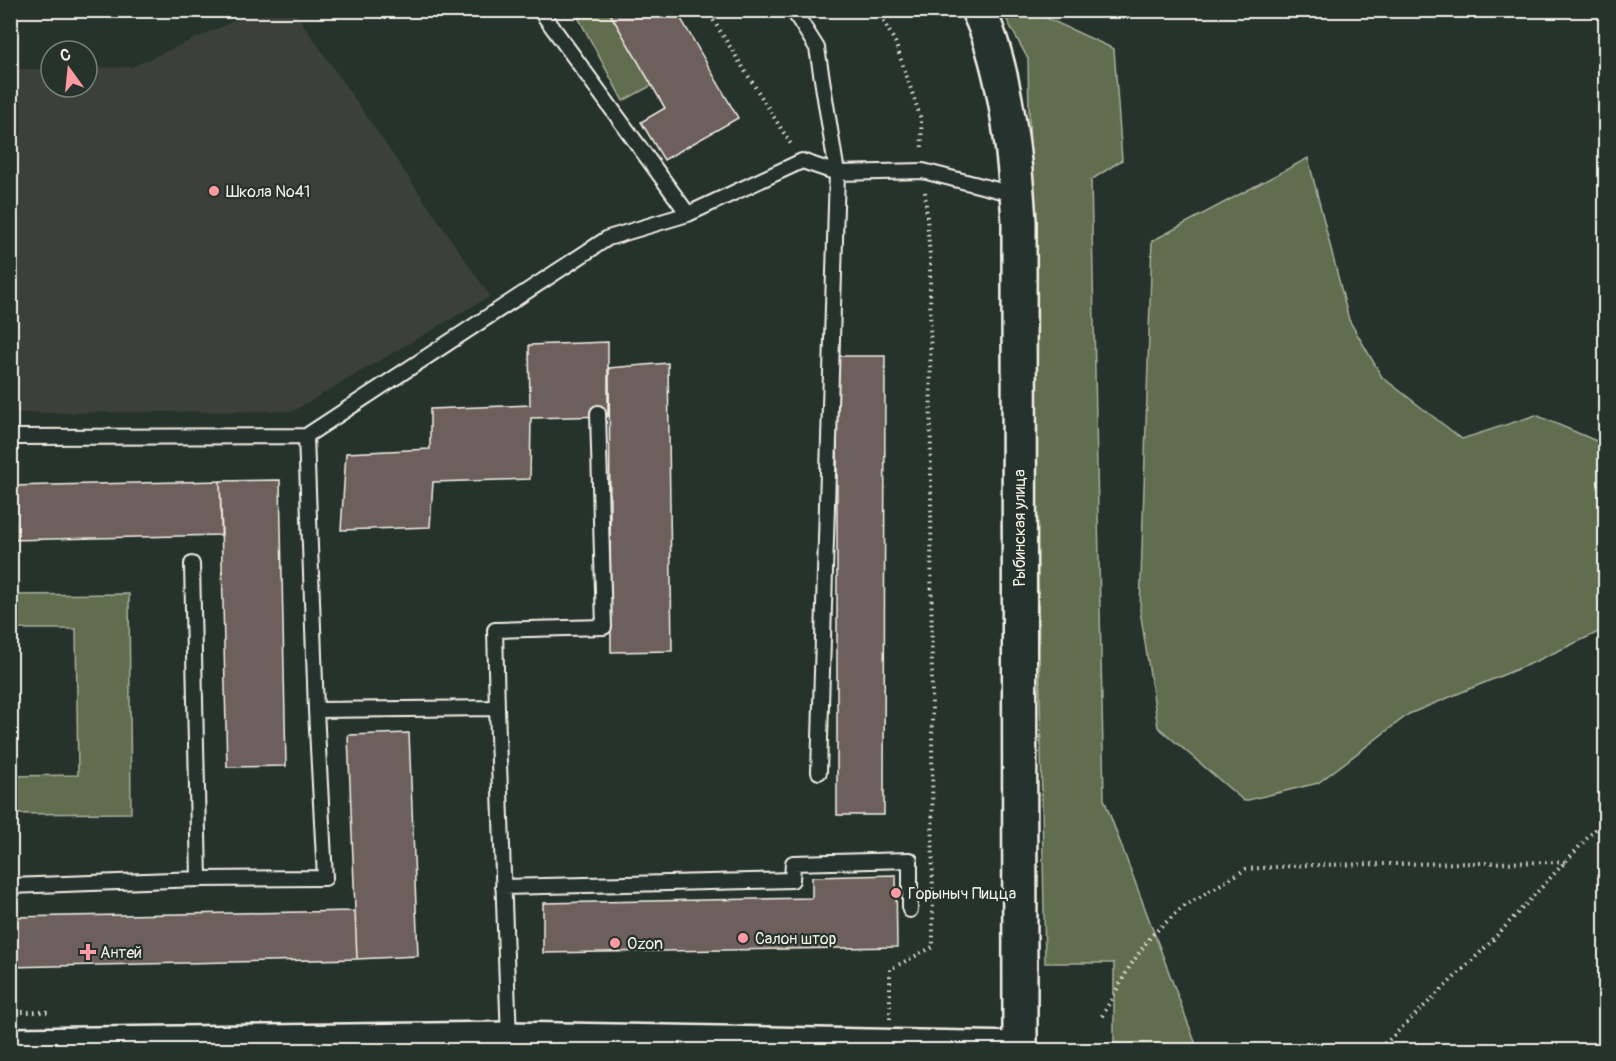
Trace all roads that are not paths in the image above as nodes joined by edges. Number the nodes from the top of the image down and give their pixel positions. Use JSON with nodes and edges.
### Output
{"nodes":[{"id":1,"x":540,"y":10,"type":"edge"},
{"id":2,"x":793,"y":10,"type":"edge"},
{"id":3,"x":978,"y":10,"type":"edge"},
{"id":4,"x":837,"y":173,"type":"junction"},
{"id":5,"x":1017,"y":195,"type":"junction"},
{"id":6,"x":688,"y":214,"type":"junction"},
{"id":7,"x":598,"y":413,"type":"dead end"},
{"id":8,"x":306,"y":436,"type":"junction"},
{"id":9,"x":10,"y":437,"type":"edge"},
{"id":10,"x":192,"y":564,"type":"dead end"},
{"id":11,"x":497,"y":708,"type":"junction"},
{"id":12,"x":316,"y":710,"type":"junction"},
{"id":13,"x":819,"y":772,"type":"dead end"},
{"id":14,"x":199,"y":879,"type":"junction"},
{"id":15,"x":10,"y":886,"type":"edge"},
{"id":16,"x":503,"y":887,"type":"junction"},
{"id":17,"x":910,"y":910,"type":"dead end"},
{"id":18,"x":510,"y":1039,"type":"junction"},
{"id":19,"x":10,"y":1045,"type":"edge"},
{"id":20,"x":254,"y":1046,"type":"edge"},
{"id":21,"x":721,"y":1047,"type":"edge"},
{"id":22,"x":1020,"y":1050,"type":"edge"}],
"edges":[{"from":1,"to":6,"type":"lane"},
{"from":2,"to":4,"type":"lane"},
{"from":3,"to":5,"type":"main road","name":"Рыбинская улица"},
{"from":4,"to":5,"type":"lane"},
{"from":4,"to":6,"type":"lane"},
{"from":4,"to":13,"type":"lane"},
{"from":5,"to":22,"type":"main road","name":"Рыбинская улица"},
{"from":6,"to":8,"type":"lane"},
{"from":7,"to":11,"type":"lane"},
{"from":8,"to":9,"type":"lane"},
{"from":8,"to":12,"type":"lane"},
{"from":10,"to":14,"type":"lane"},
{"from":11,"to":12,"type":"lane"},
{"from":11,"to":16,"type":"lane"},
{"from":12,"to":14,"type":"lane"},
{"from":14,"to":15,"type":"lane"},
{"from":16,"to":17,"type":"lane"},
{"from":16,"to":18,"type":"lane"},
{"from":18,"to":20,"type":"main road"},
{"from":18,"to":21,"type":"main road"},
{"from":19,"to":20,"type":"main road"},
{"from":21,"to":22,"type":"main road"}]}
